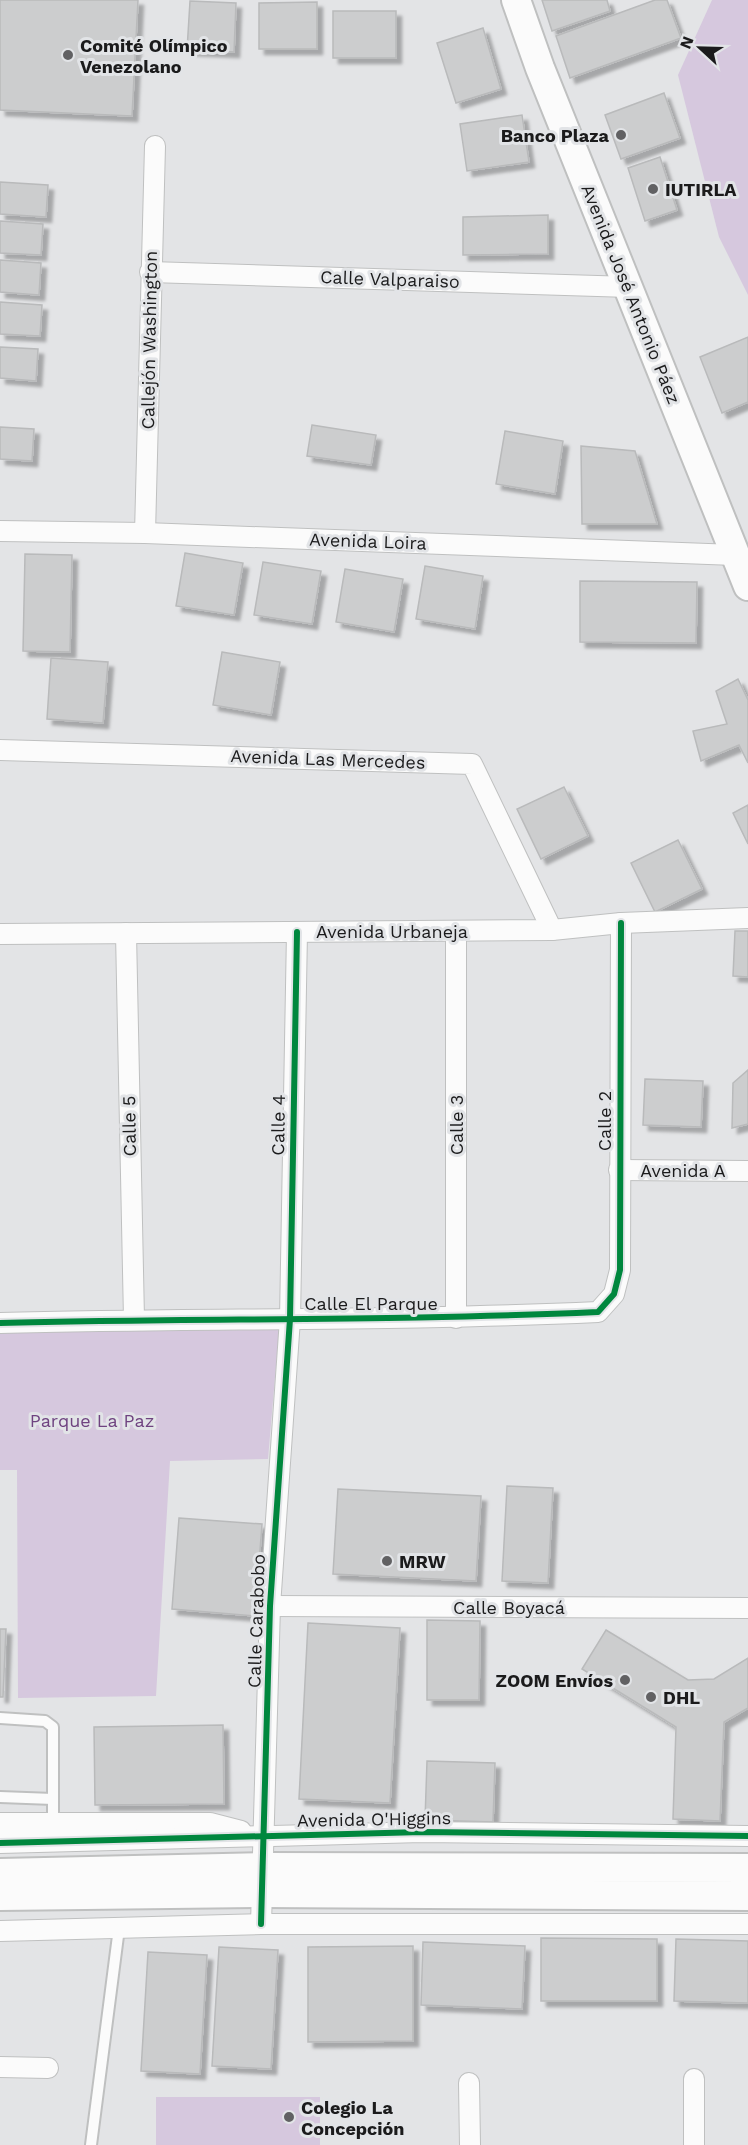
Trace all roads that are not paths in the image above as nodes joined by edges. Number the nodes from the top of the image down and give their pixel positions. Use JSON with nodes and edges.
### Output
{"nodes":[{"id":1,"x":516,"y":0,"type":"edge"},
{"id":2,"x":155,"y":146,"type":"dead end"},
{"id":3,"x":150,"y":272,"type":"junction"},
{"id":4,"x":630,"y":287,"type":"junction"},
{"id":5,"x":0,"y":531,"type":"edge"},
{"id":6,"x":145,"y":533,"type":"junction"},
{"id":7,"x":735,"y":555,"type":"junction"},
{"id":8,"x":748,"y":586,"type":"edge"},
{"id":9,"x":0,"y":750,"type":"edge"},
{"id":10,"x":748,"y":918,"type":"edge"},
{"id":11,"x":621,"y":923,"type":"junction"},
{"id":12,"x":552,"y":930,"type":"junction"},
{"id":13,"x":456,"y":931,"type":"junction"},
{"id":14,"x":297,"y":932,"type":"junction"},
{"id":15,"x":126,"y":933,"type":"junction"},
{"id":16,"x":0,"y":934,"type":"edge"},
{"id":17,"x":619,"y":1170,"type":"junction"},
{"id":18,"x":748,"y":1171,"type":"edge"},
{"id":19,"x":598,"y":1312,"type":"joint"},
{"id":20,"x":456,"y":1318,"type":"junction"},
{"id":21,"x":134,"y":1319,"type":"junction"},
{"id":22,"x":290,"y":1319,"type":"junction"},
{"id":23,"x":0,"y":1323,"type":"edge"},
{"id":24,"x":270,"y":1606,"type":"junction"},
{"id":25,"x":748,"y":1608,"type":"edge"},
{"id":26,"x":0,"y":1718,"type":"edge"},
{"id":27,"x":0,"y":1724,"type":"edge"},
{"id":28,"x":0,"y":1797,"type":"edge"},
{"id":29,"x":53,"y":1799,"type":"junction"},
{"id":30,"x":53,"y":1822,"type":"junction"},
{"id":31,"x":0,"y":1823,"type":"edge"},
{"id":32,"x":748,"y":1836,"type":"edge"},
{"id":33,"x":264,"y":1837,"type":"junction"},
{"id":34,"x":53,"y":1842,"type":"junction"},
{"id":35,"x":0,"y":1843,"type":"edge"},
{"id":36,"x":748,"y":1868,"type":"edge"},
{"id":37,"x":0,"y":1873,"type":"edge"},
{"id":38,"x":263,"y":1880,"type":"junction"},
{"id":39,"x":0,"y":1896,"type":"edge"},
{"id":40,"x":748,"y":1896,"type":"edge"},
{"id":41,"x":261,"y":1924,"type":"junction"},
{"id":42,"x":748,"y":1924,"type":"edge"},
{"id":43,"x":119,"y":1928,"type":"junction"},
{"id":44,"x":0,"y":1931,"type":"edge"},
{"id":45,"x":0,"y":2067,"type":"edge"},
{"id":46,"x":48,"y":2067,"type":"dead end"},
{"id":47,"x":694,"y":2079,"type":"dead end"},
{"id":48,"x":469,"y":2083,"type":"dead end"},
{"id":49,"x":91,"y":2145,"type":"edge"},
{"id":50,"x":470,"y":2145,"type":"edge"},
{"id":51,"x":694,"y":2145,"type":"edge"}],
"edges":[{"from":1,"to":4,"type":"main road","name":"Avenida José Antonio Páez"},
{"from":2,"to":3,"type":"street","name":"Callejón Washington"},
{"from":3,"to":4,"type":"street","name":"Calle Valparaiso"},
{"from":3,"to":6,"type":"street","name":"Callejón Washington"},
{"from":4,"to":7,"type":"main road","name":"Avenida José Antonio Páez"},
{"from":5,"to":6,"type":"street","name":"Avenida Loira"},
{"from":6,"to":7,"type":"street","name":"Avenida Loira"},
{"from":7,"to":8,"type":"main road","name":"Avenida José Antonio Páez"},
{"from":9,"to":12,"type":"street","name":"Avenida Las Mercedes"},
{"from":10,"to":11,"type":"street","name":"Avenida Urbaneja"},
{"from":11,"to":12,"type":"street","name":"Avenida Urbaneja"},
{"from":11,"to":17,"type":"street","name":"Calle 2"},
{"from":12,"to":13,"type":"street","name":"Avenida Urbaneja"},
{"from":13,"to":14,"type":"street","name":"Avenida Urbaneja"},
{"from":13,"to":20,"type":"street","name":"Calle 3"},
{"from":14,"to":15,"type":"street","name":"Avenida Urbaneja"},
{"from":14,"to":22,"type":"street","name":"Calle 4"},
{"from":15,"to":16,"type":"street","name":"Avenida Urbaneja"},
{"from":15,"to":21,"type":"street","name":"Calle 5"},
{"from":17,"to":18,"type":"street","name":"Avenida A"},
{"from":17,"to":19,"type":"street","name":"Calle 2"},
{"from":19,"to":20,"type":"street","name":"Calle El Parque"},
{"from":20,"to":22,"type":"street","name":"Calle El Parque"},
{"from":21,"to":22,"type":"street","name":"Calle El Parque"},
{"from":21,"to":23,"type":"street","name":"Calle El Parque"},
{"from":22,"to":24,"type":"street","name":"Calle Carabobo"},
{"from":24,"to":25,"type":"street","name":"Calle Boyacá"},
{"from":24,"to":33,"type":"street","name":"Calle Carabobo"},
{"from":26,"to":29,"type":"lane"},
{"from":27,"to":29,"type":"lane"},
{"from":28,"to":29,"type":"lane"},
{"from":29,"to":30,"type":"lane"},
{"from":30,"to":31,"type":"street"},
{"from":30,"to":33,"type":"street"},
{"from":30,"to":34,"type":"lane"},
{"from":32,"to":33,"type":"street","name":"Avenida O'Higgins"},
{"from":33,"to":34,"type":"street","name":"Avenida O'Higgins"},
{"from":33,"to":38,"type":"street","name":"Calle Carabobo"},
{"from":34,"to":35,"type":"street","name":"Avenida O'Higgins"},
{"from":36,"to":38,"type":"main road"},
{"from":37,"to":38,"type":"main road"},
{"from":38,"to":39,"type":"main road"},
{"from":38,"to":40,"type":"main road"},
{"from":38,"to":41,"type":"street","name":"Calle Carabobo"},
{"from":41,"to":42,"type":"street"},
{"from":41,"to":43,"type":"street"},
{"from":43,"to":44,"type":"street"},
{"from":43,"to":49,"type":"lane"},
{"from":45,"to":46,"type":"street"},
{"from":47,"to":51,"type":"street"},
{"from":48,"to":50,"type":"street"}]}
